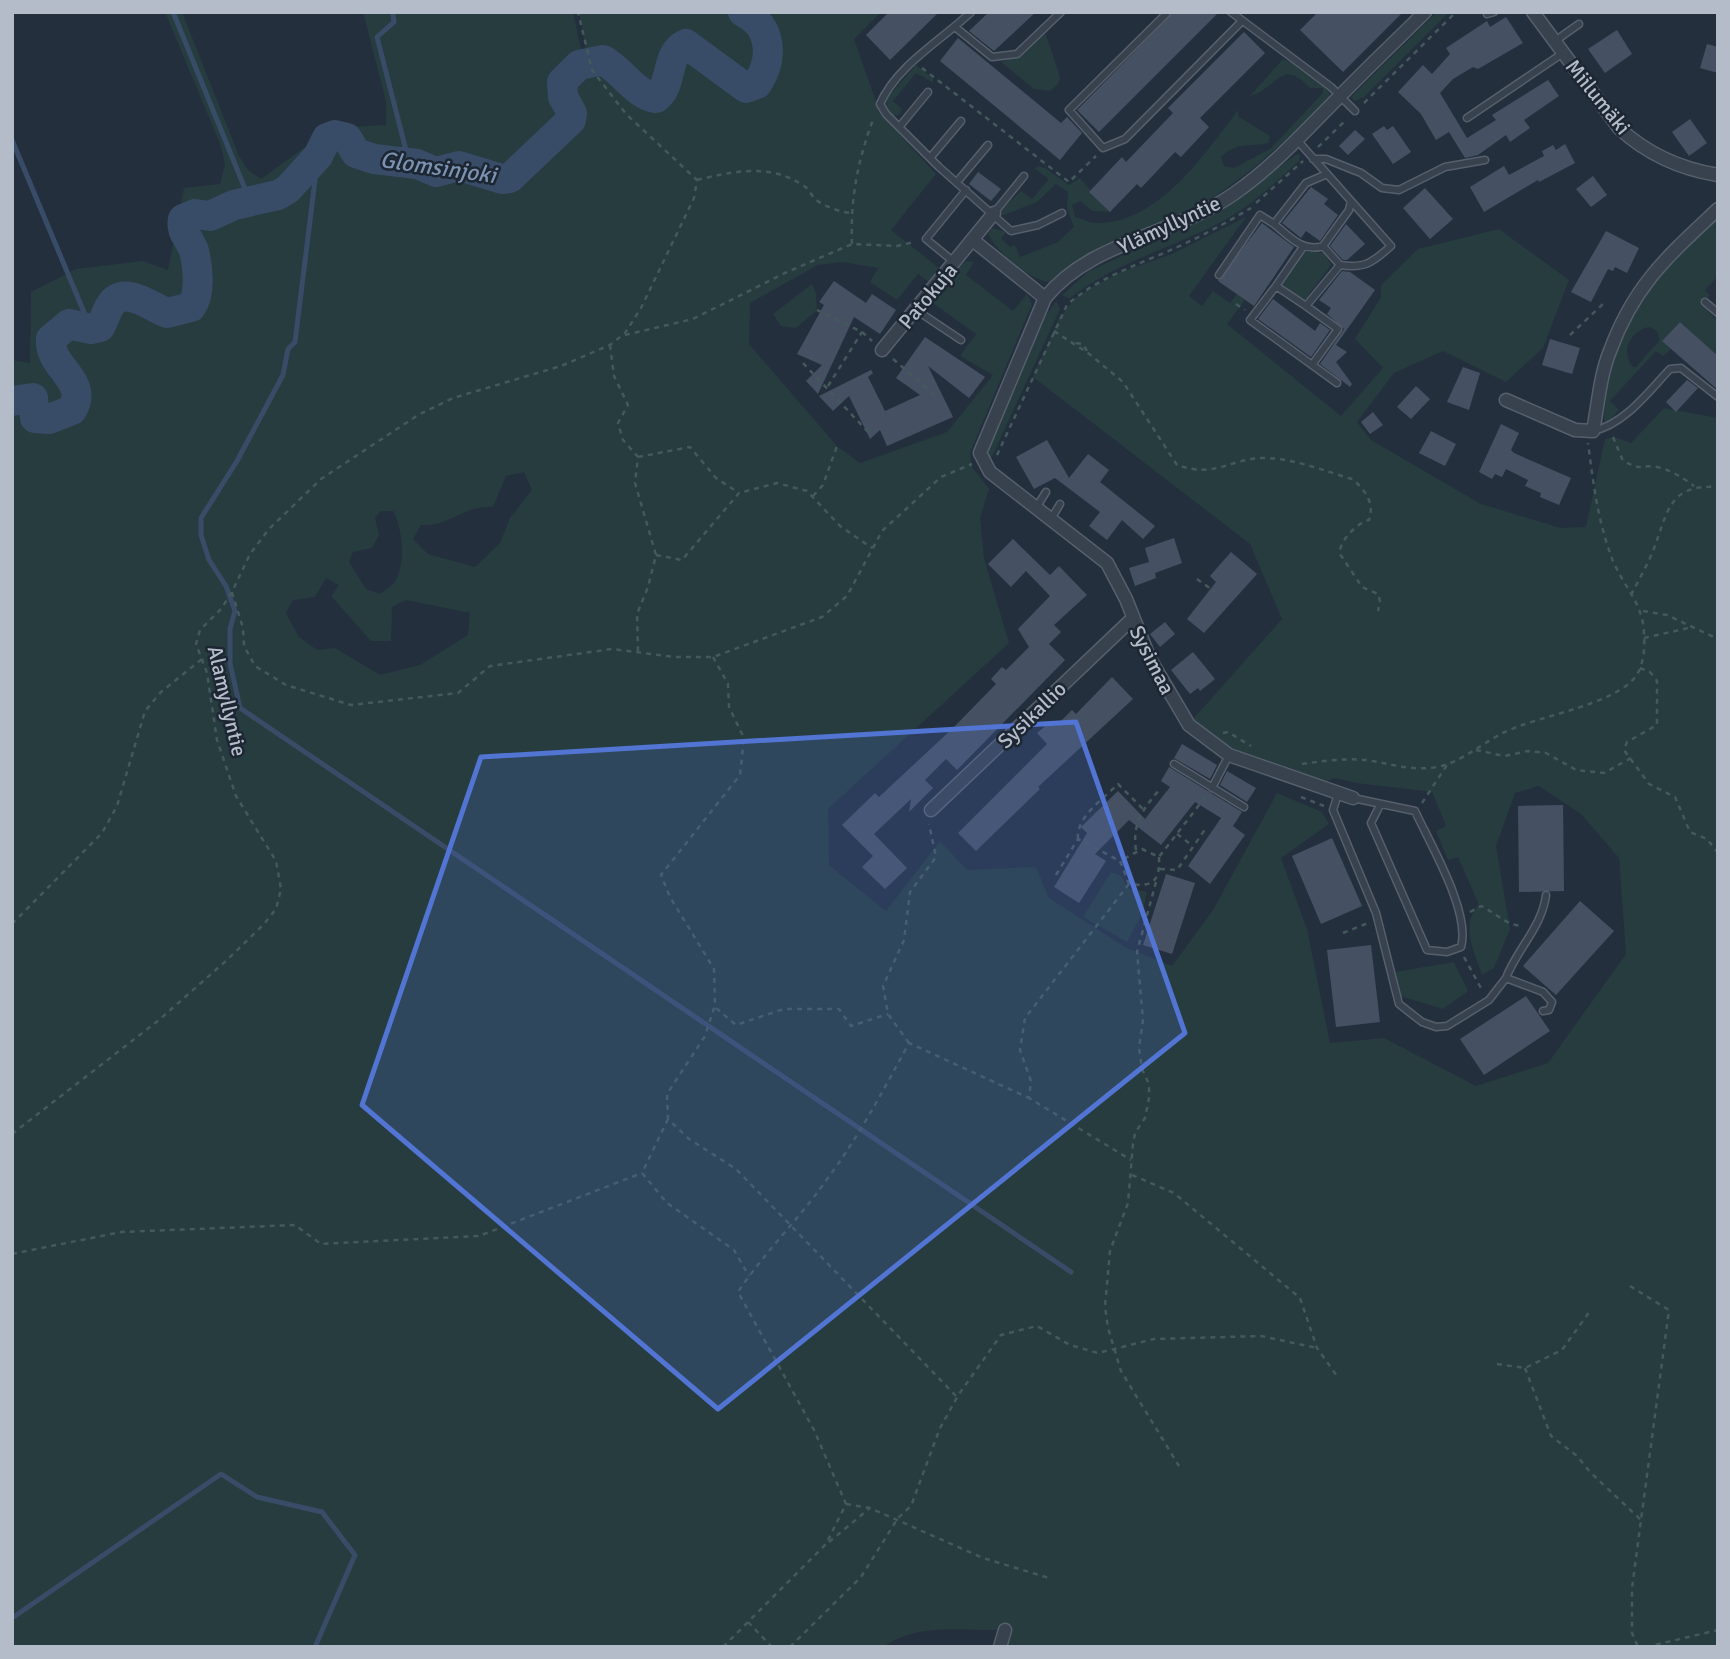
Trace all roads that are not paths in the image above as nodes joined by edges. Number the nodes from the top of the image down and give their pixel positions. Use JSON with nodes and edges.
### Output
{"nodes":[{"id":1,"x":971,"y":12,"type":"edge"},
{"id":2,"x":1061,"y":12,"type":"edge"},
{"id":3,"x":1168,"y":12,"type":"edge"},
{"id":4,"x":1231,"y":12,"type":"edge"},
{"id":5,"x":1425,"y":12,"type":"edge"},
{"id":6,"x":1533,"y":12,"type":"edge"},
{"id":7,"x":1242,"y":21,"type":"junction"},
{"id":8,"x":1579,"y":24,"type":"dead end"},
{"id":9,"x":955,"y":27,"type":"junction"},
{"id":10,"x":1554,"y":42,"type":"junction"},
{"id":11,"x":1563,"y":53,"type":"junction"},
{"id":12,"x":928,"y":92,"type":"dead end"},
{"id":13,"x":1340,"y":95,"type":"junction"},
{"id":14,"x":1355,"y":111,"type":"road end"},
{"id":15,"x":1467,"y":118,"type":"dead end"},
{"id":16,"x":961,"y":121,"type":"dead end"},
{"id":17,"x":900,"y":126,"type":"junction"},
{"id":18,"x":1297,"y":140,"type":"junction"},
{"id":19,"x":988,"y":145,"type":"dead end"},
{"id":20,"x":1311,"y":157,"type":"junction"},
{"id":21,"x":930,"y":158,"type":"junction"},
{"id":22,"x":1485,"y":160,"type":"dead end"},
{"id":23,"x":1327,"y":174,"type":"junction"},
{"id":24,"x":1718,"y":175,"type":"edge"},
{"id":25,"x":1024,"y":176,"type":"dead end"},
{"id":26,"x":957,"y":182,"type":"junction"},
{"id":27,"x":966,"y":190,"type":"junction"},
{"id":28,"x":1351,"y":201,"type":"junction"},
{"id":29,"x":1718,"y":209,"type":"edge"},
{"id":30,"x":994,"y":213,"type":"junction"},
{"id":31,"x":1062,"y":213,"type":"dead end"},
{"id":32,"x":1275,"y":224,"type":"junction"},
{"id":33,"x":974,"y":241,"type":"junction"},
{"id":34,"x":1323,"y":246,"type":"junction"},
{"id":35,"x":1303,"y":247,"type":"junction"},
{"id":36,"x":956,"y":263,"type":"junction"},
{"id":37,"x":1340,"y":265,"type":"junction"},
{"id":38,"x":1219,"y":275,"type":"dead end"},
{"id":39,"x":1276,"y":286,"type":"junction"},
{"id":40,"x":1045,"y":298,"type":"junction"},
{"id":41,"x":1705,"y":302,"type":"dead end"},
{"id":42,"x":1306,"y":306,"type":"junction"},
{"id":43,"x":916,"y":310,"type":"junction"},
{"id":44,"x":1718,"y":313,"type":"edge"},
{"id":45,"x":961,"y":340,"type":"dead end"},
{"id":46,"x":882,"y":350,"type":"road end"},
{"id":47,"x":1312,"y":365,"type":"junction"},
{"id":48,"x":1337,"y":383,"type":"dead end"},
{"id":49,"x":1718,"y":397,"type":"edge"},
{"id":50,"x":1506,"y":401,"type":"dead end"},
{"id":51,"x":1590,"y":431,"type":"junction"},
{"id":52,"x":990,"y":472,"type":"joint"},
{"id":53,"x":1046,"y":492,"type":"dead end"},
{"id":54,"x":1060,"y":504,"type":"dead end"},
{"id":55,"x":1036,"y":508,"type":"junction"},
{"id":56,"x":1051,"y":519,"type":"junction"},
{"id":57,"x":1132,"y":619,"type":"junction"},
{"id":58,"x":1229,"y":755,"type":"junction"},
{"id":59,"x":1174,"y":764,"type":"dead end"},
{"id":60,"x":1212,"y":788,"type":"junction"},
{"id":61,"x":1338,"y":794,"type":"junction"},
{"id":62,"x":1353,"y":798,"type":"joint"},
{"id":63,"x":1380,"y":805,"type":"junction"},
{"id":64,"x":1244,"y":807,"type":"dead end"},
{"id":65,"x":931,"y":810,"type":"road end"},
{"id":66,"x":1546,"y":895,"type":"dead end"},
{"id":67,"x":1506,"y":978,"type":"junction"},
{"id":68,"x":1542,"y":1011,"type":"dead end"},
{"id":69,"x":1005,"y":1630,"type":"dead end"},
{"id":70,"x":1000,"y":1647,"type":"edge"}],
"edges":[{"from":1,"to":9,"type":"lane"},
{"from":2,"to":9,"type":"lane"},
{"from":3,"to":7,"type":"lane"},
{"from":4,"to":7,"type":"lane"},
{"from":5,"to":13,"type":"street","name":"Ylämyllyntie"},
{"from":6,"to":10,"type":"street","name":"Miilumäki"},
{"from":7,"to":13,"type":"lane"},
{"from":8,"to":10,"type":"lane"},
{"from":9,"to":17,"type":"lane"},
{"from":10,"to":11,"type":"street","name":"Miilumäki"},
{"from":11,"to":15,"type":"lane"},
{"from":11,"to":24,"type":"street","name":"Miilumäki"},
{"from":12,"to":17,"type":"lane"},
{"from":13,"to":14,"type":"lane"},
{"from":13,"to":18,"type":"street","name":"Ylämyllyntie"},
{"from":16,"to":21,"type":"lane"},
{"from":17,"to":21,"type":"lane"},
{"from":18,"to":20,"type":"lane"},
{"from":18,"to":40,"type":"street","name":"Ylämyllyntie"},
{"from":19,"to":26,"type":"lane"},
{"from":20,"to":22,"type":"lane"},
{"from":20,"to":23,"type":"lane"},
{"from":21,"to":26,"type":"lane"},
{"from":23,"to":28,"type":"lane"},
{"from":23,"to":32,"type":"lane"},
{"from":25,"to":30,"type":"lane"},
{"from":26,"to":27,"type":"lane"},
{"from":27,"to":30,"type":"lane"},
{"from":27,"to":36,"type":"lane"},
{"from":28,"to":34,"type":"lane"},
{"from":28,"to":37,"type":"lane"},
{"from":29,"to":51,"type":"street"},
{"from":30,"to":31,"type":"lane"},
{"from":30,"to":33,"type":"street","name":"Patokuja"},
{"from":32,"to":35,"type":"lane"},
{"from":32,"to":38,"type":"lane"},
{"from":33,"to":36,"type":"street","name":"Patokuja"},
{"from":33,"to":40,"type":"street"},
{"from":34,"to":35,"type":"lane"},
{"from":34,"to":37,"type":"lane"},
{"from":35,"to":39,"type":"lane"},
{"from":36,"to":43,"type":"street","name":"Patokuja"},
{"from":37,"to":42,"type":"lane"},
{"from":39,"to":42,"type":"lane"},
{"from":39,"to":47,"type":"lane"},
{"from":40,"to":52,"type":"street","name":"Ylämyllyntie"},
{"from":41,"to":44,"type":"lane"},
{"from":42,"to":47,"type":"lane"},
{"from":43,"to":45,"type":"lane"},
{"from":43,"to":46,"type":"street","name":"Patokuja"},
{"from":47,"to":48,"type":"lane"},
{"from":49,"to":51,"type":"lane"},
{"from":50,"to":51,"type":"street"},
{"from":52,"to":55,"type":"street","name":"Sysimaa"},
{"from":53,"to":55,"type":"lane"},
{"from":54,"to":56,"type":"lane"},
{"from":55,"to":56,"type":"street","name":"Sysimaa"},
{"from":56,"to":57,"type":"street","name":"Sysimaa"},
{"from":57,"to":58,"type":"street","name":"Sysimaa"},
{"from":57,"to":65,"type":"street","name":"Sysikallio"},
{"from":58,"to":60,"type":"lane"},
{"from":58,"to":61,"type":"street","name":"Sysimaa"},
{"from":59,"to":60,"type":"lane"},
{"from":60,"to":64,"type":"lane"},
{"from":61,"to":62,"type":"street","name":"Sysimaa"},
{"from":61,"to":67,"type":"lane"},
{"from":62,"to":63,"type":"lane"},
{"from":63,"to":63,"type":"lane"},
{"from":66,"to":67,"type":"lane"},
{"from":67,"to":68,"type":"lane"},
{"from":69,"to":70,"type":"street"}]}
